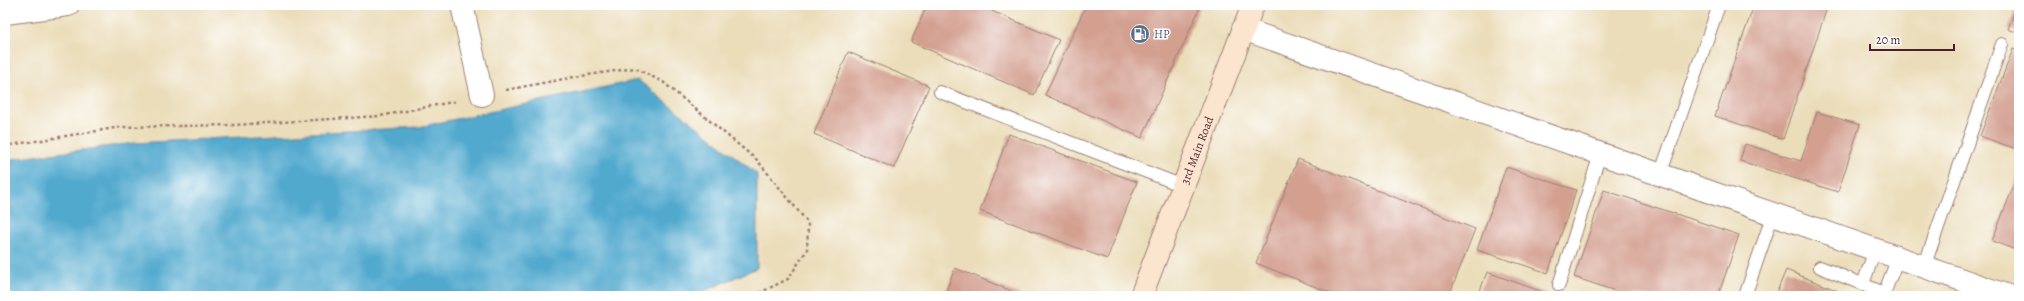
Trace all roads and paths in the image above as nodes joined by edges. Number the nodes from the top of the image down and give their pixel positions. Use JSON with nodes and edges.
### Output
{"nodes":[{"id":1,"x":68,"y":5,"type":"edge"},
{"id":2,"x":462,"y":5,"type":"edge"},
{"id":3,"x":1253,"y":5,"type":"edge"},
{"id":4,"x":1719,"y":5,"type":"edge"},
{"id":5,"x":5,"y":13,"type":"edge"},
{"id":6,"x":1243,"y":29,"type":"junction"},
{"id":7,"x":2002,"y":44,"type":"dead end"},
{"id":8,"x":940,"y":92,"type":"dead end"},
{"id":9,"x":482,"y":95,"type":"junction"},
{"id":10,"x":5,"y":146,"type":"edge"},
{"id":11,"x":1600,"y":154,"type":"junction"},
{"id":12,"x":1660,"y":175,"type":"junction"},
{"id":13,"x":1183,"y":186,"type":"junction"},
{"id":14,"x":1773,"y":214,"type":"junction"},
{"id":15,"x":1875,"y":250,"type":"junction"},
{"id":16,"x":1898,"y":258,"type":"junction"},
{"id":17,"x":1820,"y":266,"type":"dead end"},
{"id":18,"x":1924,"y":267,"type":"junction"},
{"id":19,"x":1863,"y":284,"type":"junction"},
{"id":20,"x":1559,"y":285,"type":"dead end"},
{"id":21,"x":1884,"y":294,"type":"edge"},
{"id":22,"x":753,"y":296,"type":"edge"},
{"id":23,"x":1140,"y":296,"type":"edge"},
{"id":24,"x":1744,"y":296,"type":"edge"},
{"id":25,"x":2008,"y":296,"type":"edge"}],
"edges":[{"from":1,"to":5,"type":"street"},
{"from":2,"to":9,"type":"street"},
{"from":3,"to":6,"type":"main road","name":"3rd Main Road"},
{"from":4,"to":12,"type":"lane"},
{"from":6,"to":11,"type":"street"},
{"from":6,"to":13,"type":"main road","name":"3rd Main Road"},
{"from":7,"to":18,"type":"lane"},
{"from":8,"to":13,"type":"lane"},
{"from":9,"to":10,"type":"path"},
{"from":9,"to":22,"type":"path"},
{"from":11,"to":12,"type":"street"},
{"from":11,"to":20,"type":"lane"},
{"from":12,"to":14,"type":"street"},
{"from":13,"to":23,"type":"main road","name":"3rd Main Road"},
{"from":14,"to":15,"type":"street"},
{"from":14,"to":24,"type":"lane"},
{"from":15,"to":16,"type":"street"},
{"from":15,"to":19,"type":"lane"},
{"from":16,"to":18,"type":"street"},
{"from":16,"to":21,"type":"lane"},
{"from":17,"to":19,"type":"lane"},
{"from":18,"to":25,"type":"street"},
{"from":19,"to":21,"type":"lane"}]}
